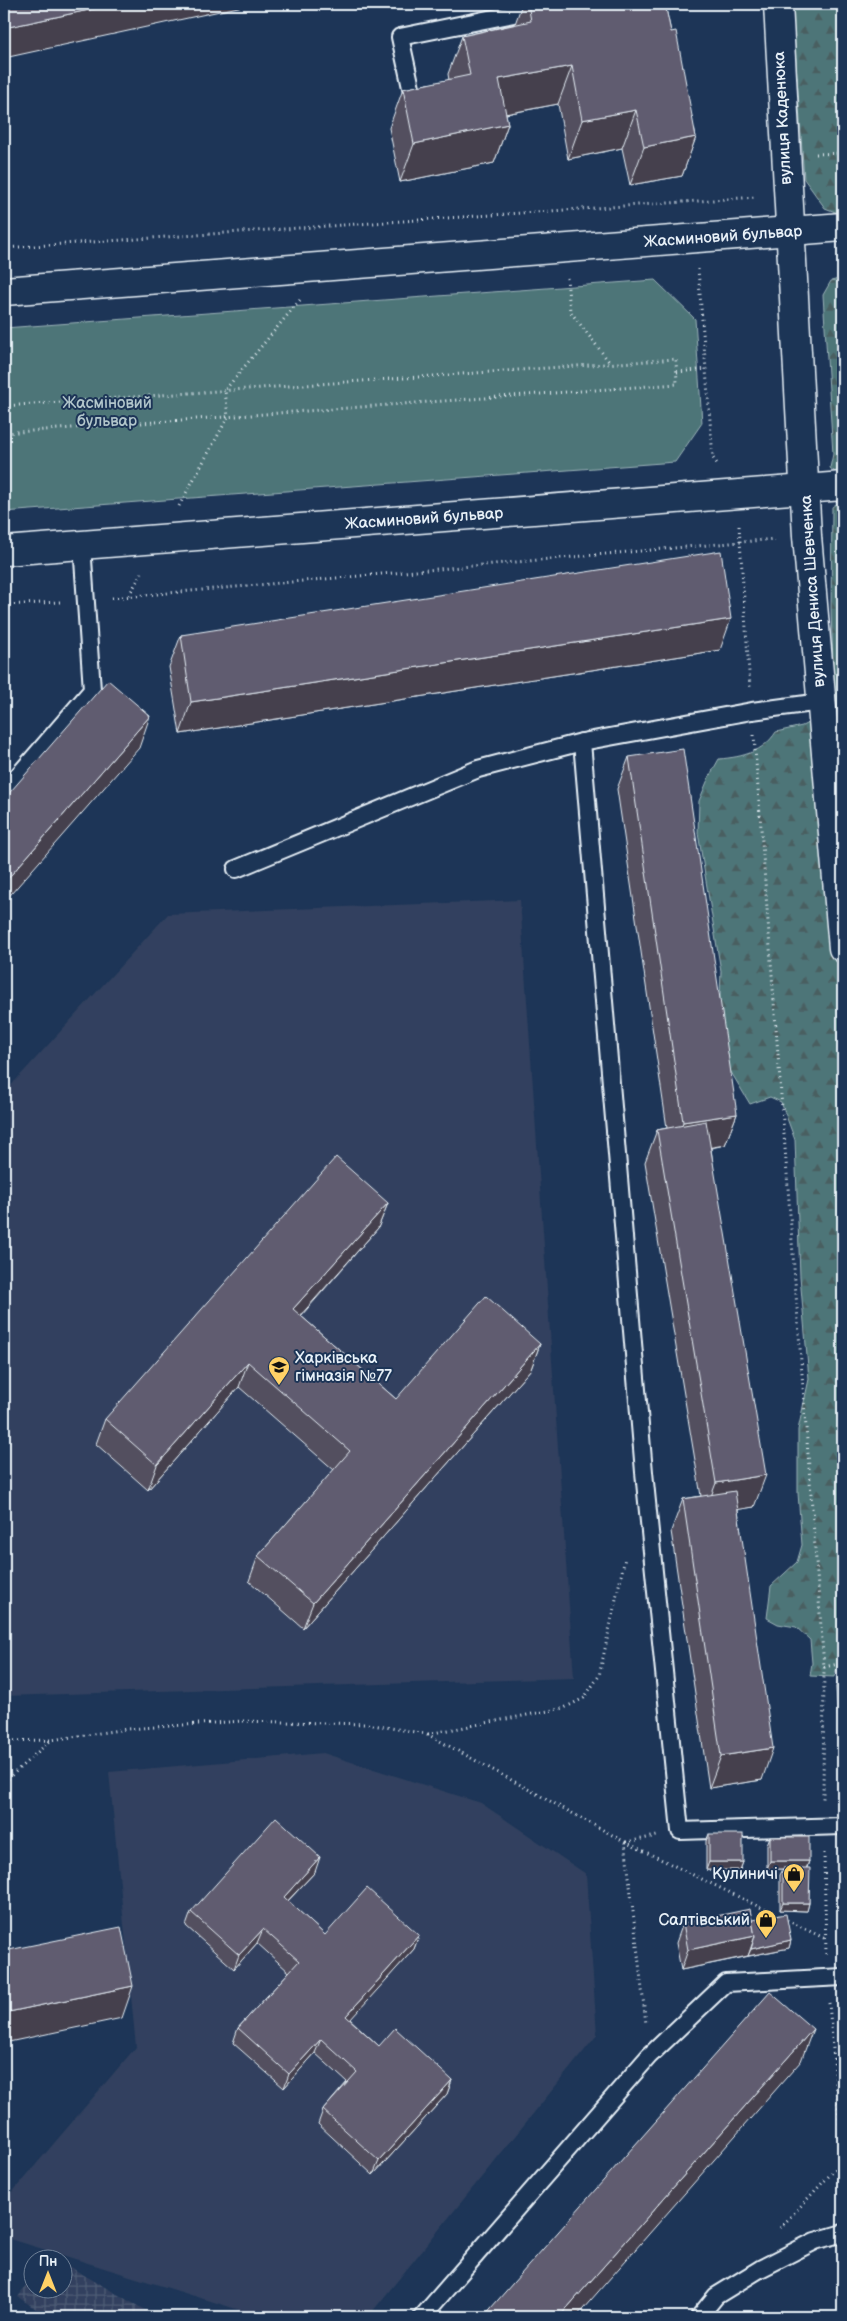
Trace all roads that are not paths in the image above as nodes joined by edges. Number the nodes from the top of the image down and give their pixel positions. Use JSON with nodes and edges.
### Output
{"nodes":[{"id":1,"x":563,"y":4,"type":"edge"},
{"id":2,"x":778,"y":4,"type":"edge"},
{"id":3,"x":412,"y":92,"type":"edge"},
{"id":4,"x":843,"y":227,"type":"edge"},
{"id":5,"x":789,"y":232,"type":"junction"},
{"id":6,"x":4,"y":291,"type":"edge"},
{"id":7,"x":843,"y":486,"type":"edge"},
{"id":8,"x":806,"y":489,"type":"junction"},
{"id":9,"x":82,"y":545,"type":"junction"},
{"id":10,"x":4,"y":551,"type":"edge"},
{"id":11,"x":821,"y":702,"type":"junction"},
{"id":12,"x":582,"y":742,"type":"junction"},
{"id":13,"x":4,"y":792,"type":"edge"},
{"id":14,"x":236,"y":869,"type":"dead end"},
{"id":15,"x":843,"y":948,"type":"edge"},
{"id":16,"x":843,"y":1826,"type":"edge"},
{"id":17,"x":843,"y":1976,"type":"edge"},
{"id":18,"x":843,"y":2233,"type":"edge"},
{"id":19,"x":422,"y":2317,"type":"edge"},
{"id":20,"x":699,"y":2317,"type":"edge"}],
"edges":[{"from":1,"to":3,"type":"lane"},
{"from":2,"to":5,"type":"street","name":"вулиця Каденюка"},
{"from":4,"to":5,"type":"street","name":"Жасминовий бульвар"},
{"from":5,"to":6,"type":"street","name":"Жасминовий бульвар"},
{"from":5,"to":8,"type":"street","name":"вулиця Дениса Шевченка"},
{"from":7,"to":8,"type":"street","name":"Жасминовий бульвар"},
{"from":8,"to":9,"type":"street","name":"Жасминовий бульвар"},
{"from":8,"to":11,"type":"street","name":"вулиця Дениса Шевченка"},
{"from":9,"to":10,"type":"street","name":"Жасминовий бульвар"},
{"from":9,"to":13,"type":"lane"},
{"from":11,"to":12,"type":"lane"},
{"from":11,"to":15,"type":"street","name":"вулиця Дениса Шевченка"},
{"from":12,"to":14,"type":"lane"},
{"from":12,"to":16,"type":"lane"},
{"from":17,"to":19,"type":"lane"},
{"from":18,"to":20,"type":"lane"}]}
